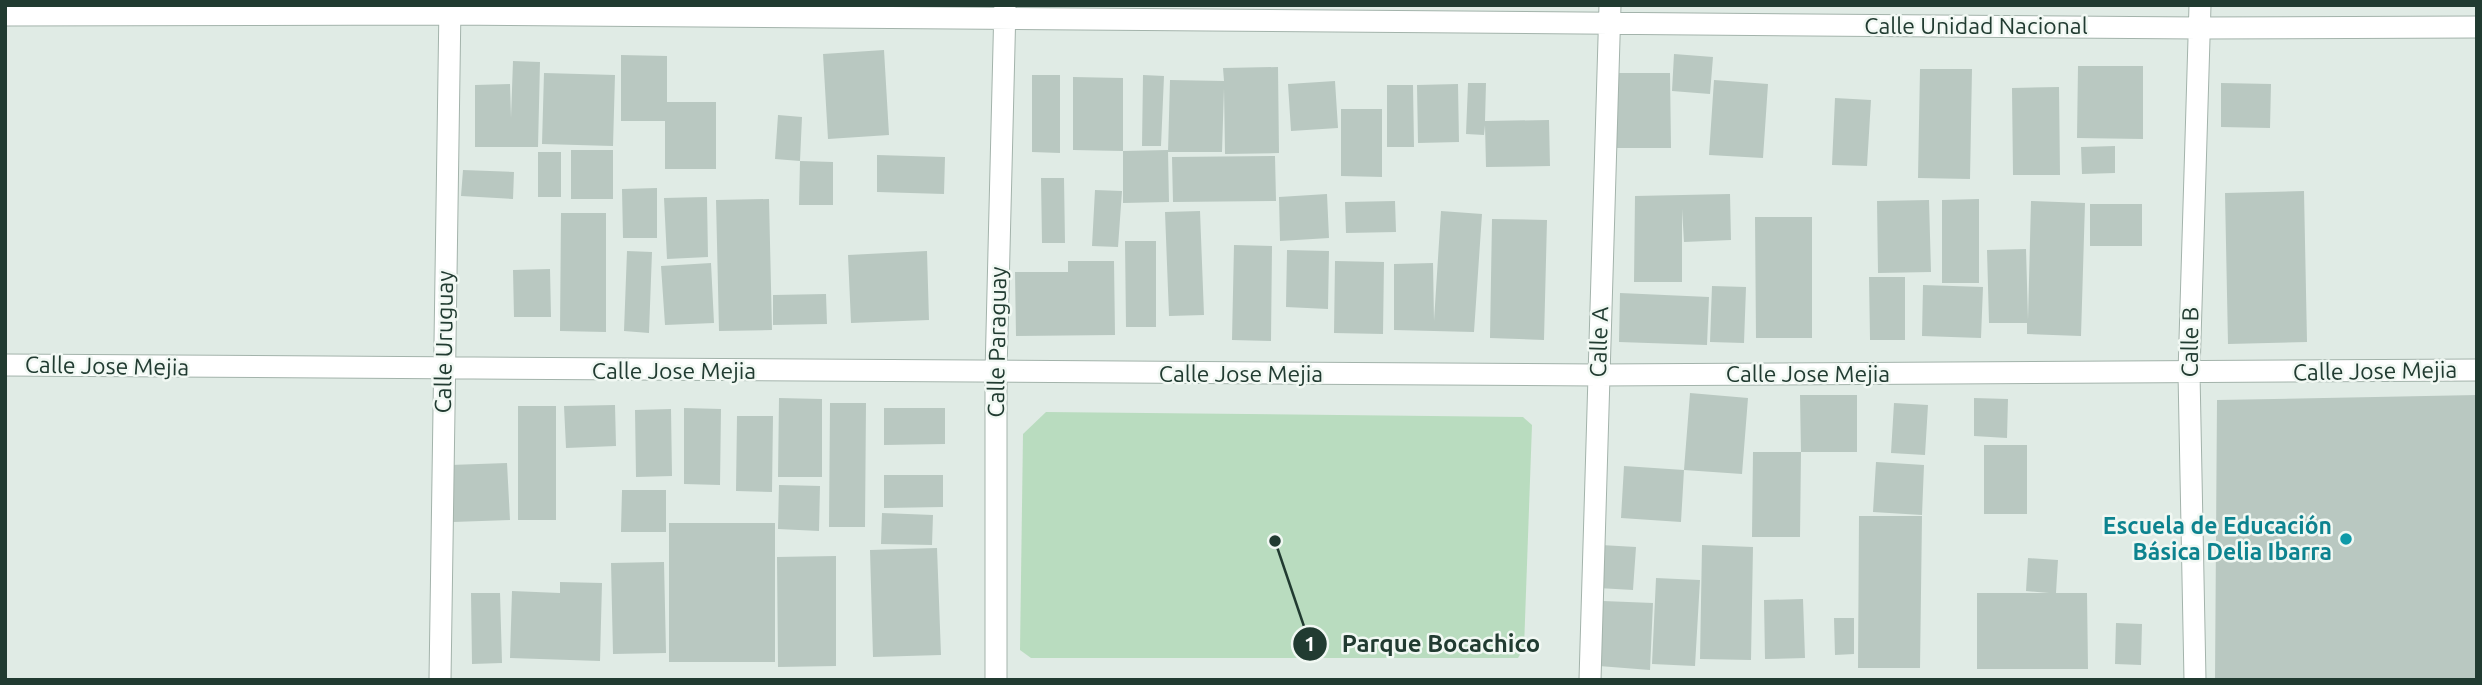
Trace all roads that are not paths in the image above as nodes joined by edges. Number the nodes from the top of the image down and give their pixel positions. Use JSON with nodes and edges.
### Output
{"nodes":[{"id":1,"x":2200,"y":5,"type":"edge"},
{"id":2,"x":449,"y":10,"type":"edge"},
{"id":3,"x":1004,"y":11,"type":"edge"},
{"id":4,"x":1609,"y":14,"type":"edge"},
{"id":5,"x":5,"y":15,"type":"edge"},
{"id":6,"x":2477,"y":27,"type":"edge"},
{"id":7,"x":2198,"y":28,"type":"junction"},
{"id":8,"x":5,"y":365,"type":"edge"},
{"id":9,"x":444,"y":370,"type":"junction"},
{"id":10,"x":2477,"y":370,"type":"edge"},
{"id":11,"x":996,"y":373,"type":"junction"},
{"id":12,"x":2189,"y":373,"type":"junction"},
{"id":13,"x":1598,"y":375,"type":"junction"},
{"id":14,"x":440,"y":680,"type":"edge"},
{"id":15,"x":996,"y":680,"type":"edge"},
{"id":16,"x":1590,"y":680,"type":"edge"},
{"id":17,"x":2195,"y":680,"type":"edge"}],
"edges":[{"from":1,"to":7,"type":"street","name":"Calle B"},
{"from":2,"to":3,"type":"street","name":"Calle Unidad Nacional"},
{"from":2,"to":5,"type":"street","name":"Calle Unidad Nacional"},
{"from":2,"to":9,"type":"street","name":"Calle Uruguay"},
{"from":3,"to":4,"type":"street","name":"Calle Unidad Nacional"},
{"from":3,"to":11,"type":"street","name":"Calle Paraguay"},
{"from":4,"to":7,"type":"street","name":"Calle Unidad Nacional"},
{"from":4,"to":13,"type":"street","name":"Calle A"},
{"from":6,"to":7,"type":"street","name":"Calle Unidad Nacional"},
{"from":7,"to":12,"type":"street","name":"Calle B"},
{"from":8,"to":9,"type":"street","name":"Calle Jose Mejia"},
{"from":9,"to":11,"type":"street","name":"Calle Jose Mejia"},
{"from":9,"to":14,"type":"street","name":"Calle Uruguay"},
{"from":10,"to":12,"type":"street","name":"Calle Jose Mejia"},
{"from":11,"to":13,"type":"street","name":"Calle Jose Mejia"},
{"from":11,"to":15,"type":"street","name":"Calle Paraguay"},
{"from":12,"to":13,"type":"street","name":"Calle Jose Mejia"},
{"from":12,"to":17,"type":"street","name":"Calle B"},
{"from":13,"to":16,"type":"street","name":"Calle A"}]}
